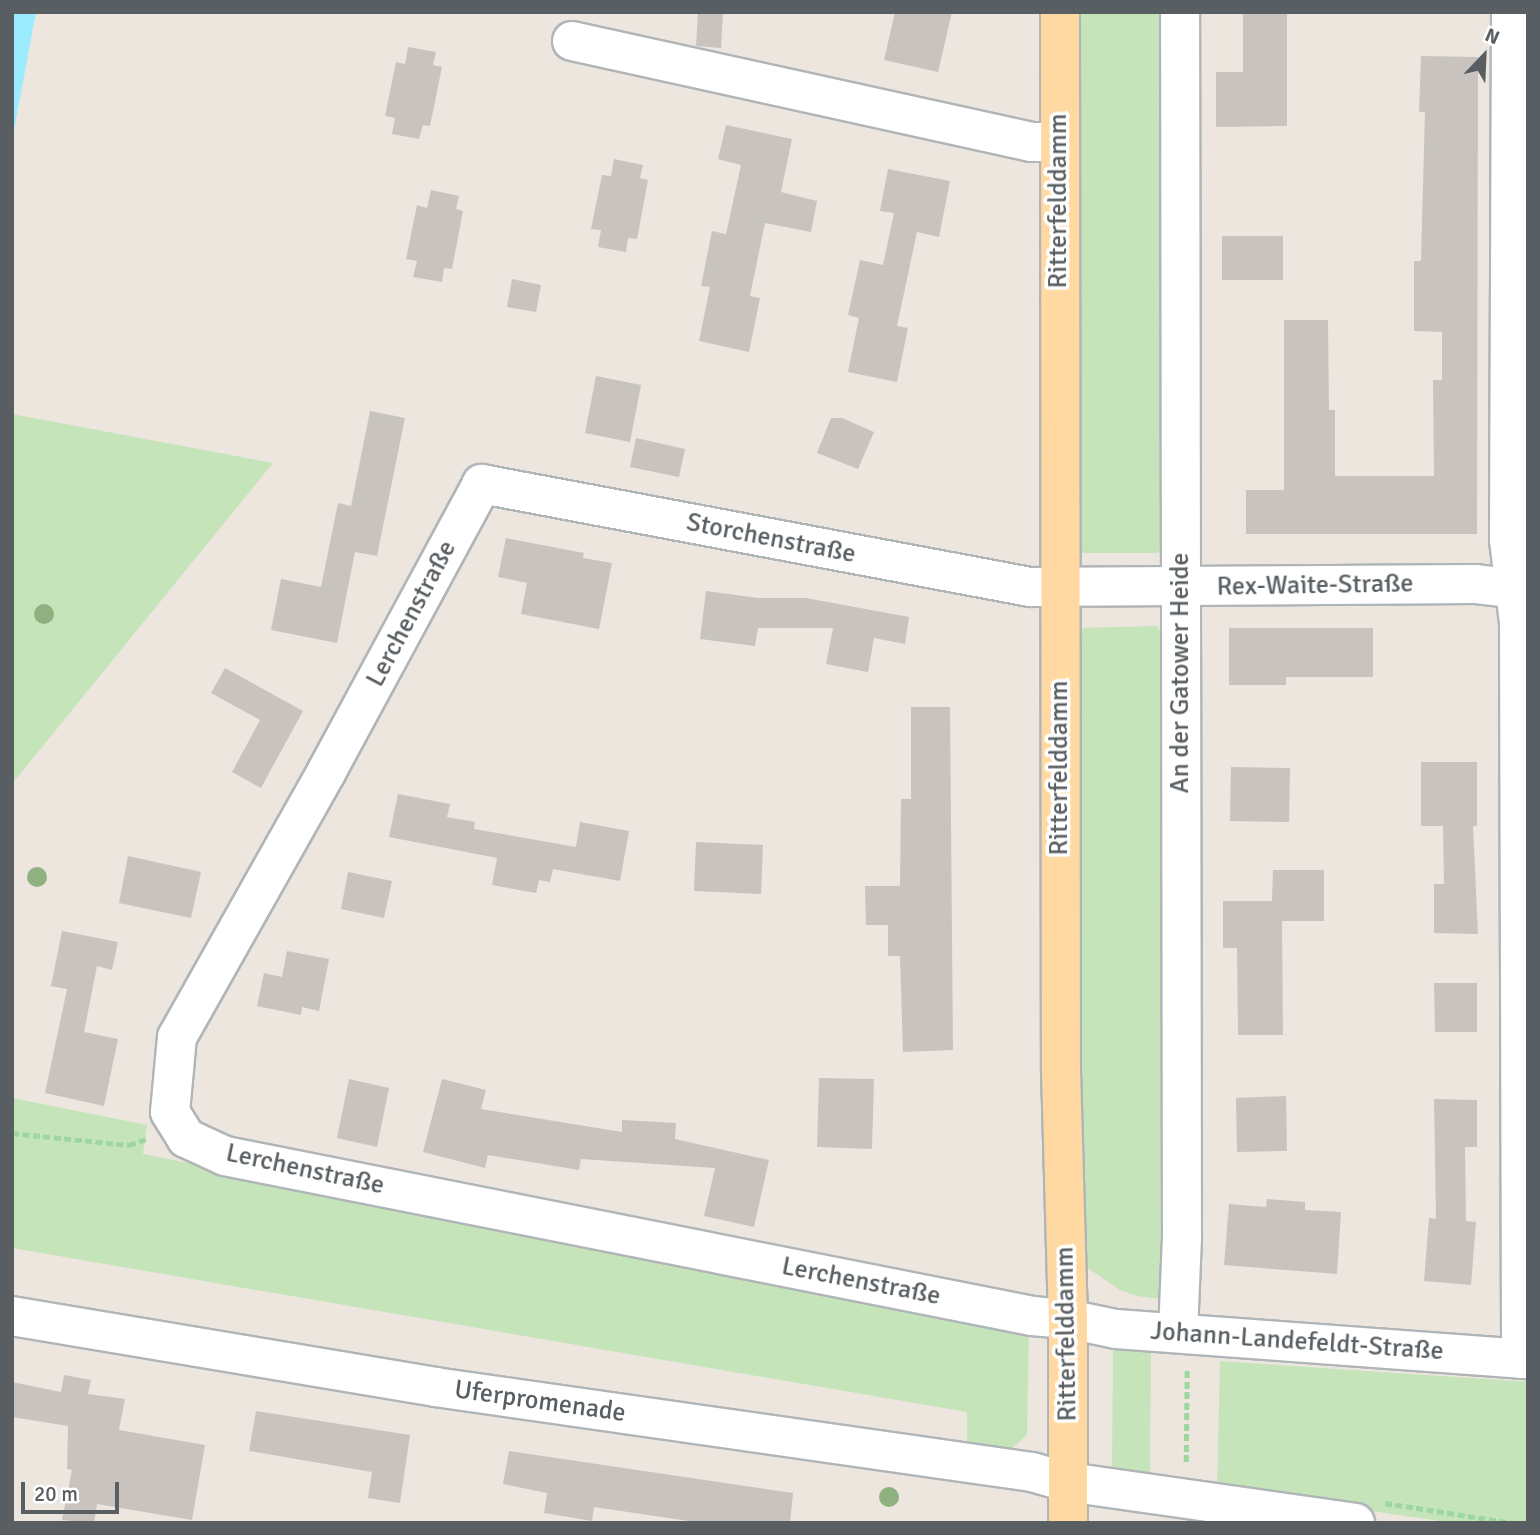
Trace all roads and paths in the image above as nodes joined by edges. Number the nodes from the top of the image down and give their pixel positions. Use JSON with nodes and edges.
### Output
{"nodes":[{"id":1,"x":1060,"y":12,"type":"edge"},
{"id":2,"x":1180,"y":12,"type":"edge"},
{"id":3,"x":1511,"y":12,"type":"edge"},
{"id":4,"x":572,"y":41,"type":"dead end"},
{"id":5,"x":1059,"y":142,"type":"junction"},
{"id":6,"x":482,"y":484,"type":"joint"},
{"id":7,"x":1180,"y":587,"type":"junction"},
{"id":8,"x":1060,"y":588,"type":"junction"},
{"id":9,"x":1522,"y":589,"type":"edge"},
{"id":10,"x":170,"y":1112,"type":"junction"},
{"id":11,"x":12,"y":1133,"type":"edge"},
{"id":12,"x":12,"y":1316,"type":"edge"},
{"id":13,"x":1068,"y":1318,"type":"junction"},
{"id":14,"x":1183,"y":1334,"type":"junction"},
{"id":15,"x":1524,"y":1359,"type":"edge"},
{"id":16,"x":1068,"y":1482,"type":"junction"},
{"id":17,"x":1185,"y":1510,"type":"edge"},
{"id":18,"x":1068,"y":1523,"type":"edge"},
{"id":19,"x":1355,"y":1523,"type":"edge"}],
"edges":[{"from":1,"to":5,"type":"main road","name":"Ritterfelddamm"},
{"from":2,"to":7,"type":"street","name":"An der Gatower Heide"},
{"from":3,"to":9,"type":"street"},
{"from":4,"to":5,"type":"street"},
{"from":5,"to":8,"type":"main road","name":"Ritterfelddamm"},
{"from":6,"to":8,"type":"street","name":"Storchenstraße"},
{"from":6,"to":10,"type":"street","name":"Lerchenstraße"},
{"from":7,"to":8,"type":"street","name":"Rex-Waite-Straße"},
{"from":7,"to":9,"type":"street","name":"Rex-Waite-Straße"},
{"from":7,"to":14,"type":"street","name":"An der Gatower Heide"},
{"from":8,"to":13,"type":"main road","name":"Ritterfelddamm"},
{"from":9,"to":15,"type":"street"},
{"from":10,"to":11,"type":"path"},
{"from":10,"to":13,"type":"street","name":"Lerchenstraße"},
{"from":12,"to":16,"type":"street","name":"Uferpromenade"},
{"from":13,"to":14,"type":"street","name":"Johann-Landefeldt-Straße"},
{"from":13,"to":16,"type":"main road","name":"Ritterfelddamm"},
{"from":14,"to":15,"type":"street","name":"Johann-Landefeldt-Straße"},
{"from":14,"to":17,"type":"path"},
{"from":16,"to":17,"type":"street","name":"Uferpromenade"},
{"from":16,"to":18,"type":"main road","name":"Ritterfelddamm"},
{"from":17,"to":19,"type":"street","name":"Uferpromenade"}]}
